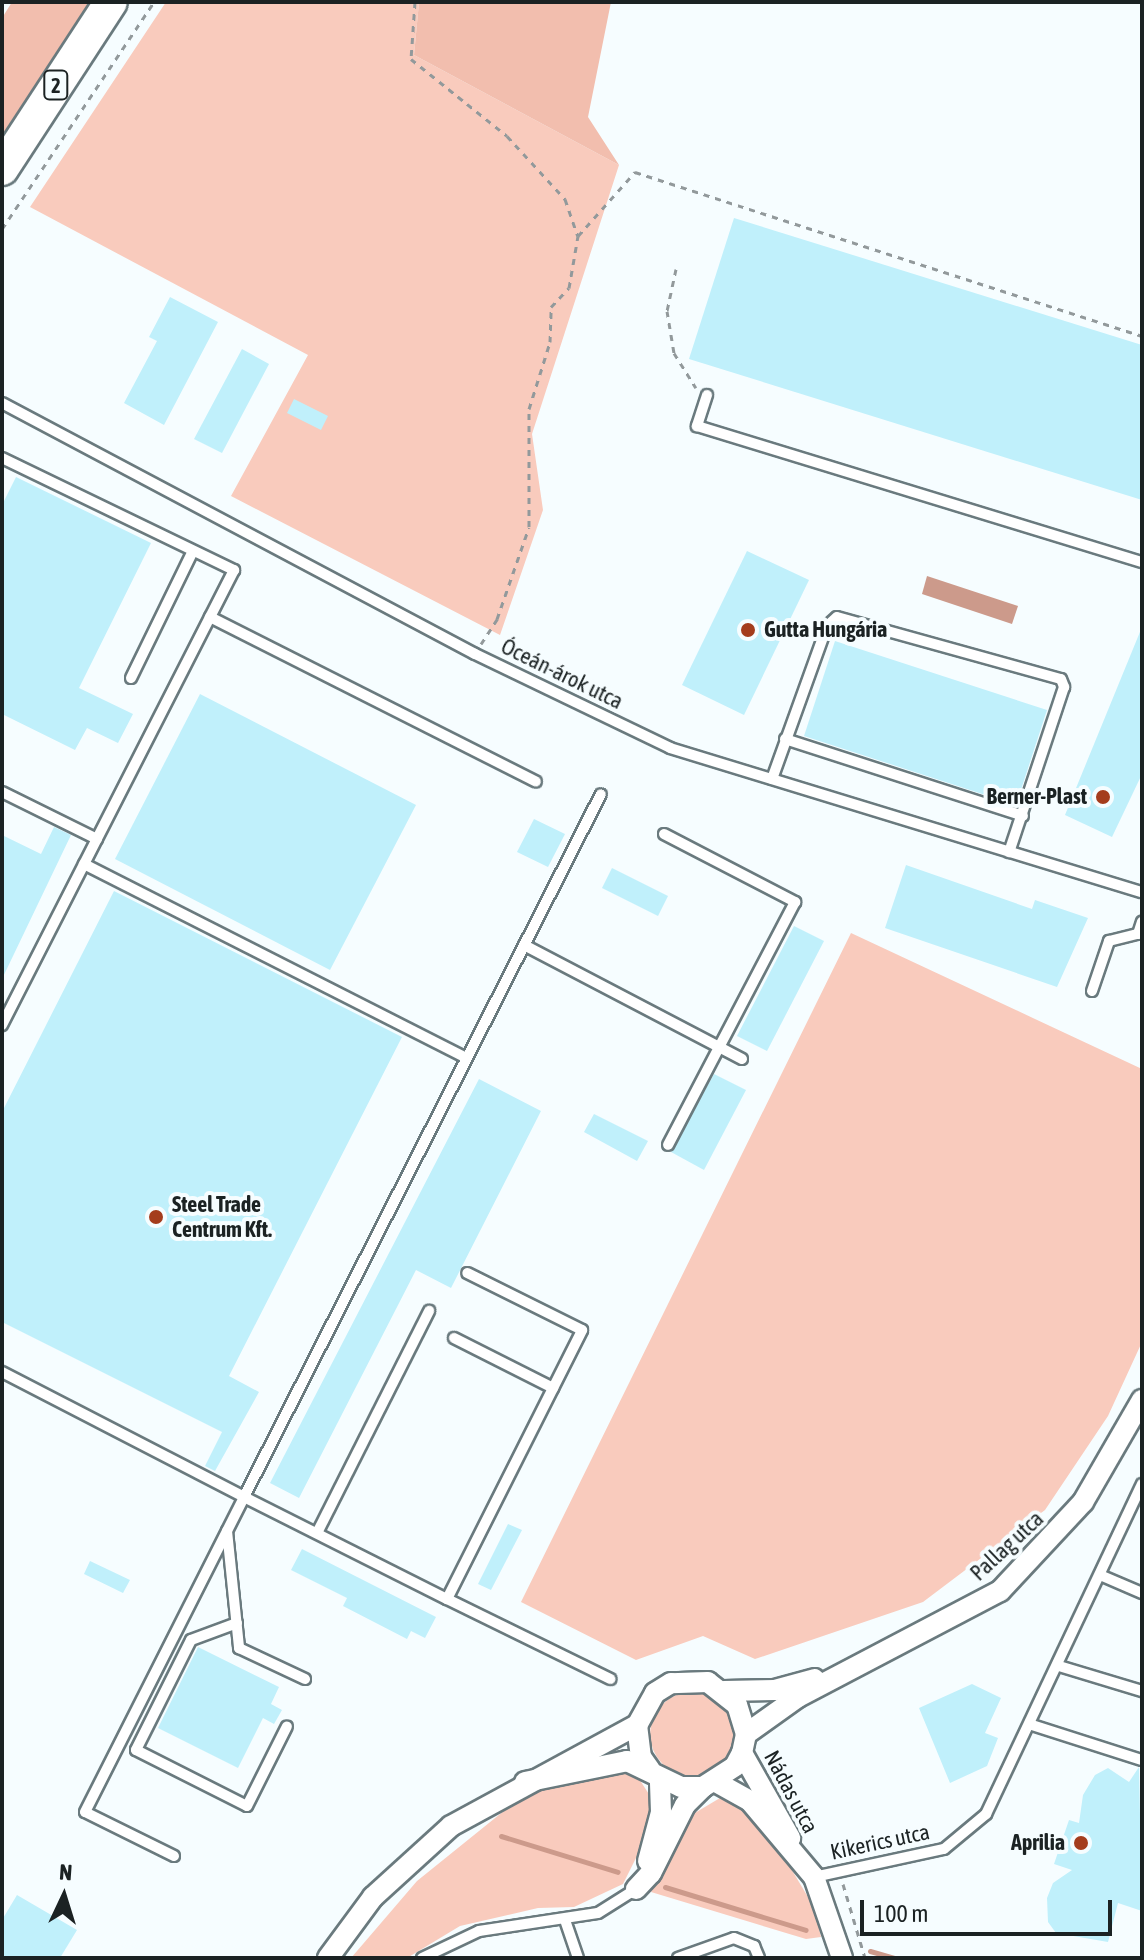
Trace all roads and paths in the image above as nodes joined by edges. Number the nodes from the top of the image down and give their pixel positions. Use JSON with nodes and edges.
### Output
{"nodes":[{"id":1,"x":111,"y":2,"type":"edge"},
{"id":2,"x":154,"y":2,"type":"edge"},
{"id":3,"x":415,"y":2,"type":"edge"},
{"id":4,"x":2,"y":169,"type":"edge"},
{"id":5,"x":2,"y":229,"type":"edge"},
{"id":6,"x":578,"y":236,"type":"junction"},
{"id":7,"x":676,"y":269,"type":"dead end"},
{"id":8,"x":1142,"y":336,"type":"edge"},
{"id":9,"x":707,"y":395,"type":"joint"},
{"id":10,"x":2,"y":403,"type":"edge"},
{"id":11,"x":2,"y":458,"type":"edge"},
{"id":12,"x":193,"y":551,"type":"junction"},
{"id":13,"x":1142,"y":562,"type":"edge"},
{"id":14,"x":210,"y":617,"type":"junction"},
{"id":15,"x":475,"y":654,"type":"junction"},
{"id":16,"x":131,"y":678,"type":"dead end"},
{"id":17,"x":785,"y":739,"type":"junction"},
{"id":18,"x":772,"y":779,"type":"junction"},
{"id":19,"x":536,"y":782,"type":"dead end"},
{"id":20,"x":2,"y":792,"type":"edge"},
{"id":21,"x":601,"y":794,"type":"dead end"},
{"id":22,"x":1023,"y":816,"type":"junction"},
{"id":23,"x":664,"y":834,"type":"dead end"},
{"id":24,"x":97,"y":839,"type":"junction"},
{"id":25,"x":1009,"y":852,"type":"junction"},
{"id":26,"x":84,"y":864,"type":"junction"},
{"id":27,"x":1142,"y":892,"type":"edge"},
{"id":28,"x":1142,"y":922,"type":"edge"},
{"id":29,"x":524,"y":945,"type":"junction"},
{"id":30,"x":1092,"y":991,"type":"dead end"},
{"id":31,"x":2,"y":1025,"type":"edge"},
{"id":32,"x":719,"y":1047,"type":"junction"},
{"id":33,"x":466,"y":1058,"type":"junction"},
{"id":34,"x":742,"y":1059,"type":"dead end"},
{"id":35,"x":668,"y":1145,"type":"dead end"},
{"id":36,"x":467,"y":1273,"type":"dead end"},
{"id":37,"x":429,"y":1311,"type":"dead end"},
{"id":38,"x":454,"y":1338,"type":"dead end"},
{"id":39,"x":2,"y":1372,"type":"edge"},
{"id":40,"x":553,"y":1388,"type":"junction"},
{"id":41,"x":1142,"y":1400,"type":"edge"},
{"id":42,"x":1142,"y":1484,"type":"edge"},
{"id":43,"x":244,"y":1497,"type":"junction"},
{"id":44,"x":227,"y":1529,"type":"junction"},
{"id":45,"x":317,"y":1533,"type":"junction"},
{"id":46,"x":1100,"y":1575,"type":"junction"},
{"id":47,"x":1142,"y":1593,"type":"edge"},
{"id":48,"x":447,"y":1599,"type":"junction"},
{"id":49,"x":237,"y":1623,"type":"junction"},
{"id":50,"x":1059,"y":1666,"type":"junction"},
{"id":51,"x":850,"y":1669,"type":"junction"},
{"id":52,"x":305,"y":1679,"type":"dead end"},
{"id":53,"x":610,"y":1679,"type":"dead end"},
{"id":54,"x":724,"y":1691,"type":"junction"},
{"id":55,"x":1142,"y":1691,"type":"edge"},
{"id":56,"x":637,"y":1725,"type":"junction"},
{"id":57,"x":1032,"y":1725,"type":"junction"},
{"id":58,"x":287,"y":1726,"type":"dead end"},
{"id":59,"x":744,"y":1744,"type":"junction"},
{"id":60,"x":1142,"y":1760,"type":"edge"},
{"id":61,"x":655,"y":1774,"type":"junction"},
{"id":62,"x":525,"y":1782,"type":"junction"},
{"id":63,"x":710,"y":1785,"type":"junction"},
{"id":64,"x":797,"y":1853,"type":"junction"},
{"id":65,"x":174,"y":1856,"type":"dead end"},
{"id":66,"x":841,"y":1872,"type":"junction"},
{"id":67,"x":814,"y":1877,"type":"junction"},
{"id":68,"x":636,"y":1889,"type":"junction"},
{"id":69,"x":565,"y":1920,"type":"junction"},
{"id":70,"x":328,"y":1958,"type":"edge"},
{"id":71,"x":422,"y":1958,"type":"edge"},
{"id":72,"x":578,"y":1958,"type":"edge"},
{"id":73,"x":678,"y":1958,"type":"edge"},
{"id":74,"x":759,"y":1958,"type":"edge"},
{"id":75,"x":842,"y":1958,"type":"edge"},
{"id":76,"x":865,"y":1958,"type":"edge"}],
"edges":[{"from":1,"to":4,"type":"main road","number":"2"},
{"from":2,"to":5,"type":"path"},
{"from":3,"to":6,"type":"path"},
{"from":6,"to":8,"type":"path"},
{"from":6,"to":15,"type":"path"},
{"from":7,"to":9,"type":"path"},
{"from":9,"to":13,"type":"lane"},
{"from":10,"to":15,"type":"lane","name":"Óceán-árok utca"},
{"from":11,"to":12,"type":"lane"},
{"from":12,"to":14,"type":"lane"},
{"from":12,"to":16,"type":"lane"},
{"from":14,"to":19,"type":"lane"},
{"from":14,"to":24,"type":"lane"},
{"from":15,"to":18,"type":"lane","name":"Óceán-árok utca"},
{"from":17,"to":18,"type":"lane"},
{"from":17,"to":22,"type":"lane"},
{"from":17,"to":22,"type":"lane"},
{"from":18,"to":25,"type":"lane","name":"Óceán-árok utca"},
{"from":20,"to":24,"type":"lane"},
{"from":21,"to":29,"type":"lane"},
{"from":22,"to":25,"type":"lane"},
{"from":23,"to":32,"type":"lane"},
{"from":24,"to":26,"type":"lane"},
{"from":25,"to":27,"type":"lane","name":"Óceán-árok utca"},
{"from":26,"to":31,"type":"lane"},
{"from":26,"to":33,"type":"lane"},
{"from":28,"to":30,"type":"lane"},
{"from":29,"to":32,"type":"lane"},
{"from":29,"to":33,"type":"lane"},
{"from":32,"to":34,"type":"lane"},
{"from":32,"to":35,"type":"lane"},
{"from":33,"to":43,"type":"lane"},
{"from":36,"to":40,"type":"lane"},
{"from":37,"to":45,"type":"lane"},
{"from":38,"to":40,"type":"lane"},
{"from":39,"to":43,"type":"lane"},
{"from":40,"to":48,"type":"lane"},
{"from":41,"to":51,"type":"street","name":"Pallag utca"},
{"from":42,"to":46,"type":"lane"},
{"from":43,"to":44,"type":"lane"},
{"from":43,"to":45,"type":"lane"},
{"from":44,"to":49,"type":"lane"},
{"from":44,"to":65,"type":"lane"},
{"from":45,"to":48,"type":"lane"},
{"from":46,"to":47,"type":"lane"},
{"from":46,"to":50,"type":"lane"},
{"from":48,"to":53,"type":"lane"},
{"from":49,"to":52,"type":"lane"},
{"from":49,"to":58,"type":"lane"},
{"from":50,"to":55,"type":"lane"},
{"from":50,"to":57,"type":"lane"},
{"from":51,"to":54,"type":"street"},
{"from":51,"to":59,"type":"street"},
{"from":54,"to":56,"type":"street"},
{"from":54,"to":59,"type":"street","name":"Nádas utca"},
{"from":56,"to":61,"type":"street"},
{"from":56,"to":62,"type":"street"},
{"from":57,"to":60,"type":"lane"},
{"from":57,"to":66,"type":"lane","name":"Kikerics utca"},
{"from":59,"to":63,"type":"street","name":"Nádas utca"},
{"from":59,"to":64,"type":"street","name":"Nádas utca"},
{"from":61,"to":62,"type":"street","name":"Nádas utca"},
{"from":61,"to":63,"type":"street","name":"Nádas utca"},
{"from":61,"to":68,"type":"street"},
{"from":62,"to":70,"type":"street"},
{"from":63,"to":64,"type":"street","name":"Nádas utca"},
{"from":63,"to":68,"type":"street"},
{"from":64,"to":67,"type":"street","name":"Nádas utca"},
{"from":66,"to":67,"type":"lane","name":"Kikerics utca"},
{"from":66,"to":76,"type":"path"},
{"from":67,"to":75,"type":"street","name":"Nádas utca"},
{"from":68,"to":69,"type":"lane"},
{"from":69,"to":71,"type":"lane"},
{"from":69,"to":72,"type":"lane"},
{"from":73,"to":74,"type":"lane"}]}
